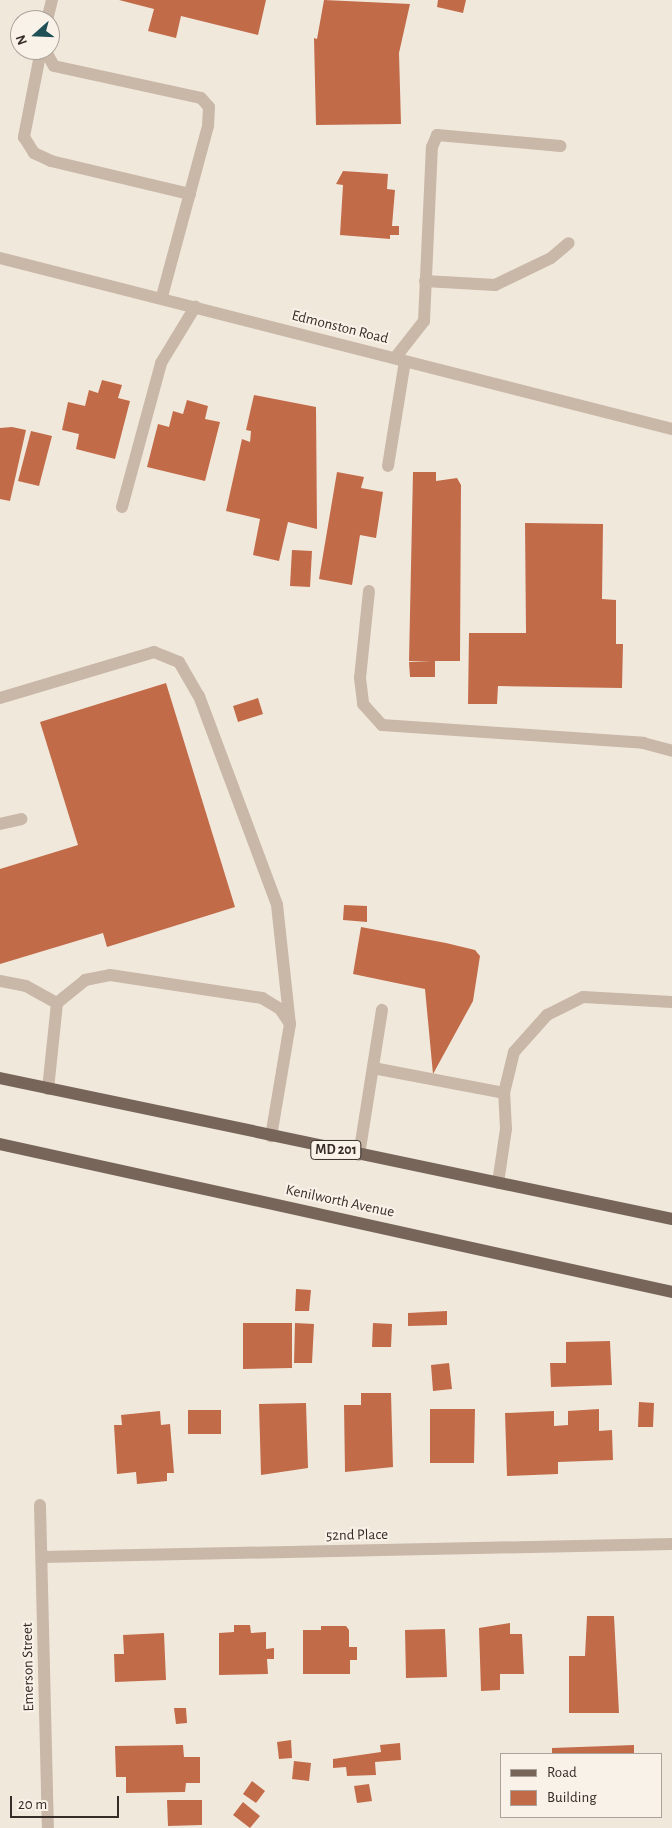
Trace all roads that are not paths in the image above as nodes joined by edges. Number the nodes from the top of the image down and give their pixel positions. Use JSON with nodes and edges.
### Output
{"nodes":[{"id":1,"x":39,"y":60,"type":"edge"},
{"id":2,"x":51,"y":60,"type":"edge"},
{"id":3,"x":561,"y":146,"type":"dead end"},
{"id":4,"x":190,"y":194,"type":"junction"},
{"id":5,"x":569,"y":243,"type":"dead end"},
{"id":6,"x":0,"y":258,"type":"edge"},
{"id":7,"x":425,"y":281,"type":"junction"},
{"id":8,"x":162,"y":296,"type":"junction"},
{"id":9,"x":195,"y":306,"type":"junction"},
{"id":10,"x":400,"y":359,"type":"junction"},
{"id":11,"x":672,"y":429,"type":"edge"},
{"id":12,"x":388,"y":466,"type":"dead end"},
{"id":13,"x":122,"y":506,"type":"dead end"},
{"id":14,"x":369,"y":591,"type":"dead end"},
{"id":15,"x":0,"y":698,"type":"edge"},
{"id":16,"x":672,"y":751,"type":"edge"},
{"id":17,"x":21,"y":819,"type":"dead end"},
{"id":18,"x":0,"y":824,"type":"edge"},
{"id":19,"x":0,"y":981,"type":"edge"},
{"id":20,"x":672,"y":1002,"type":"edge"},
{"id":21,"x":57,"y":1003,"type":"junction"},
{"id":22,"x":382,"y":1010,"type":"dead end"},
{"id":23,"x":290,"y":1024,"type":"junction"},
{"id":24,"x":373,"y":1068,"type":"junction"},
{"id":25,"x":0,"y":1078,"type":"edge"},
{"id":26,"x":48,"y":1089,"type":"junction"},
{"id":27,"x":504,"y":1093,"type":"junction"},
{"id":28,"x":271,"y":1136,"type":"junction"},
{"id":29,"x":0,"y":1144,"type":"edge"},
{"id":30,"x":359,"y":1155,"type":"junction"},
{"id":31,"x":498,"y":1183,"type":"junction"},
{"id":32,"x":672,"y":1219,"type":"edge"},
{"id":33,"x":672,"y":1292,"type":"edge"},
{"id":34,"x":40,"y":1505,"type":"dead end"},
{"id":35,"x":672,"y":1544,"type":"edge"},
{"id":36,"x":42,"y":1557,"type":"junction"},
{"id":37,"x":48,"y":1828,"type":"edge"}],
"edges":[{"from":1,"to":4,"type":"street"},
{"from":2,"to":4,"type":"street"},
{"from":3,"to":7,"type":"street"},
{"from":4,"to":8,"type":"street"},
{"from":5,"to":7,"type":"street"},
{"from":6,"to":8,"type":"street","name":"Edmonston Road"},
{"from":7,"to":10,"type":"street"},
{"from":8,"to":9,"type":"street","name":"Edmonston Road"},
{"from":9,"to":10,"type":"street","name":"Edmonston Road"},
{"from":9,"to":13,"type":"street"},
{"from":10,"to":11,"type":"street","name":"Edmonston Road"},
{"from":10,"to":12,"type":"street"},
{"from":14,"to":16,"type":"street"},
{"from":15,"to":23,"type":"street"},
{"from":17,"to":18,"type":"street"},
{"from":19,"to":21,"type":"street"},
{"from":20,"to":27,"type":"street"},
{"from":21,"to":23,"type":"street"},
{"from":21,"to":26,"type":"street"},
{"from":22,"to":24,"type":"street"},
{"from":23,"to":28,"type":"street"},
{"from":24,"to":27,"type":"street"},
{"from":24,"to":30,"type":"street"},
{"from":25,"to":26,"type":"main road","number":"MD 201"},
{"from":26,"to":28,"type":"main road","number":"MD 201"},
{"from":27,"to":31,"type":"street"},
{"from":28,"to":30,"type":"main road","number":"MD 201"},
{"from":29,"to":33,"type":"main road","name":"Kenilworth Avenue"},
{"from":30,"to":31,"type":"main road","number":"MD 201"},
{"from":31,"to":32,"type":"main road","number":"MD 201"},
{"from":34,"to":36,"type":"street","name":"Emerson Street"},
{"from":35,"to":36,"type":"street","name":"52nd Place"},
{"from":36,"to":37,"type":"street","name":"Emerson Street"}]}
